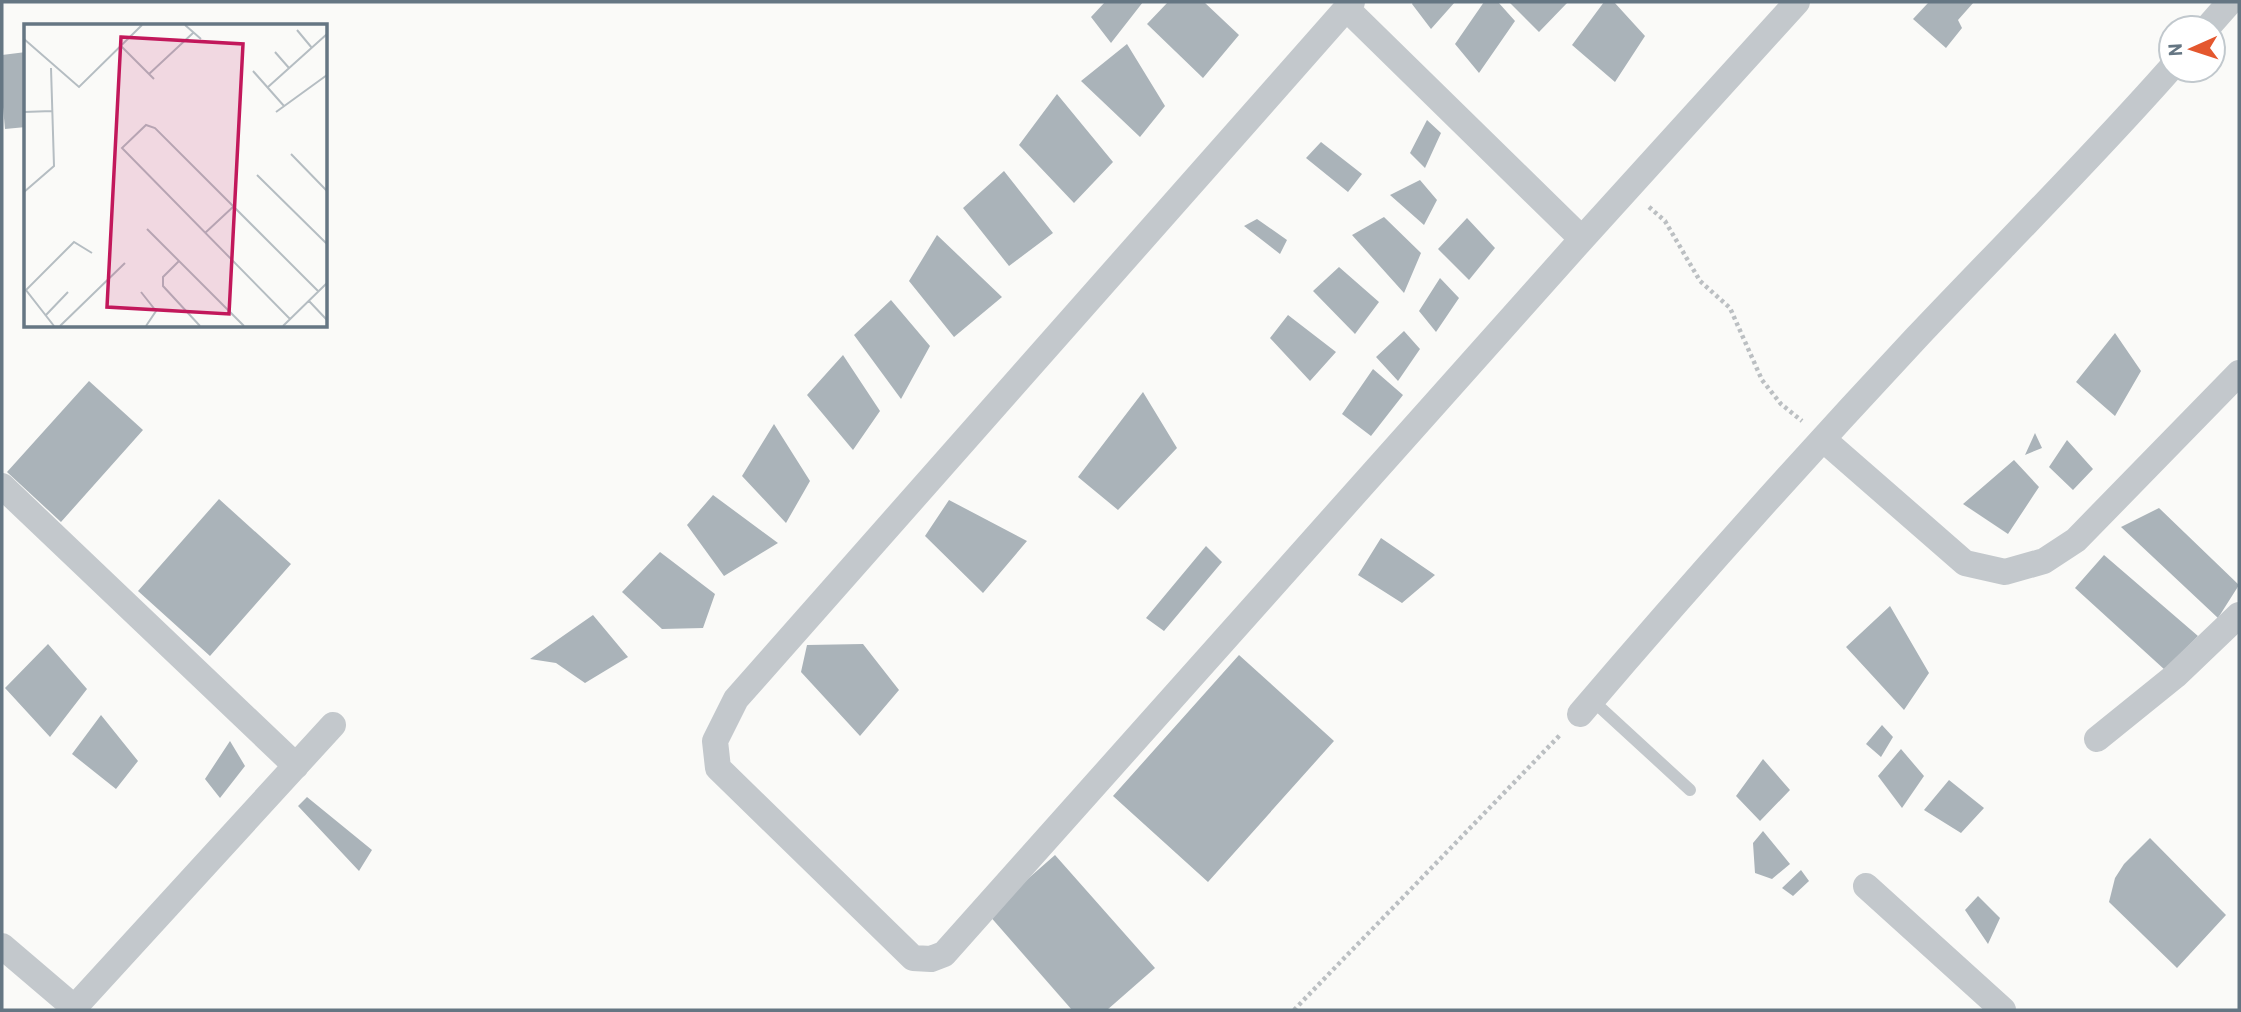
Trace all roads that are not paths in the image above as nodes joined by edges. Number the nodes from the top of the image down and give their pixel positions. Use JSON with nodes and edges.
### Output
{"nodes":[{"id":1,"x":1797,"y":2,"type":"edge"},
{"id":2,"x":1349,"y":5,"type":"edge"},
{"id":3,"x":2157,"y":84,"type":"edge"},
{"id":4,"x":1582,"y":239,"type":"junction"},
{"id":5,"x":2239,"y":373,"type":"edge"},
{"id":6,"x":1824,"y":440,"type":"junction"},
{"id":7,"x":2,"y":486,"type":"edge"},
{"id":8,"x":2239,"y":615,"type":"edge"},
{"id":9,"x":1586,"y":707,"type":"joint"},
{"id":10,"x":332,"y":725,"type":"dead end"},
{"id":11,"x":2097,"y":739,"type":"dead end"},
{"id":12,"x":296,"y":766,"type":"junction"},
{"id":13,"x":1690,"y":790,"type":"dead end"},
{"id":14,"x":1866,"y":886,"type":"dead end"},
{"id":15,"x":2,"y":946,"type":"edge"},
{"id":16,"x":76,"y":1009,"type":"edge"},
{"id":17,"x":2003,"y":1010,"type":"edge"}],
"edges":[{"from":1,"to":4,"type":"street"},
{"from":2,"to":4,"type":"street"},
{"from":2,"to":4,"type":"street"},
{"from":3,"to":6,"type":"street"},
{"from":5,"to":6,"type":"street"},
{"from":6,"to":9,"type":"street"},
{"from":7,"to":12,"type":"street"},
{"from":8,"to":11,"type":"street"},
{"from":9,"to":13,"type":"lane"},
{"from":10,"to":12,"type":"street"},
{"from":12,"to":16,"type":"street"},
{"from":14,"to":17,"type":"street"},
{"from":15,"to":16,"type":"street"}]}
